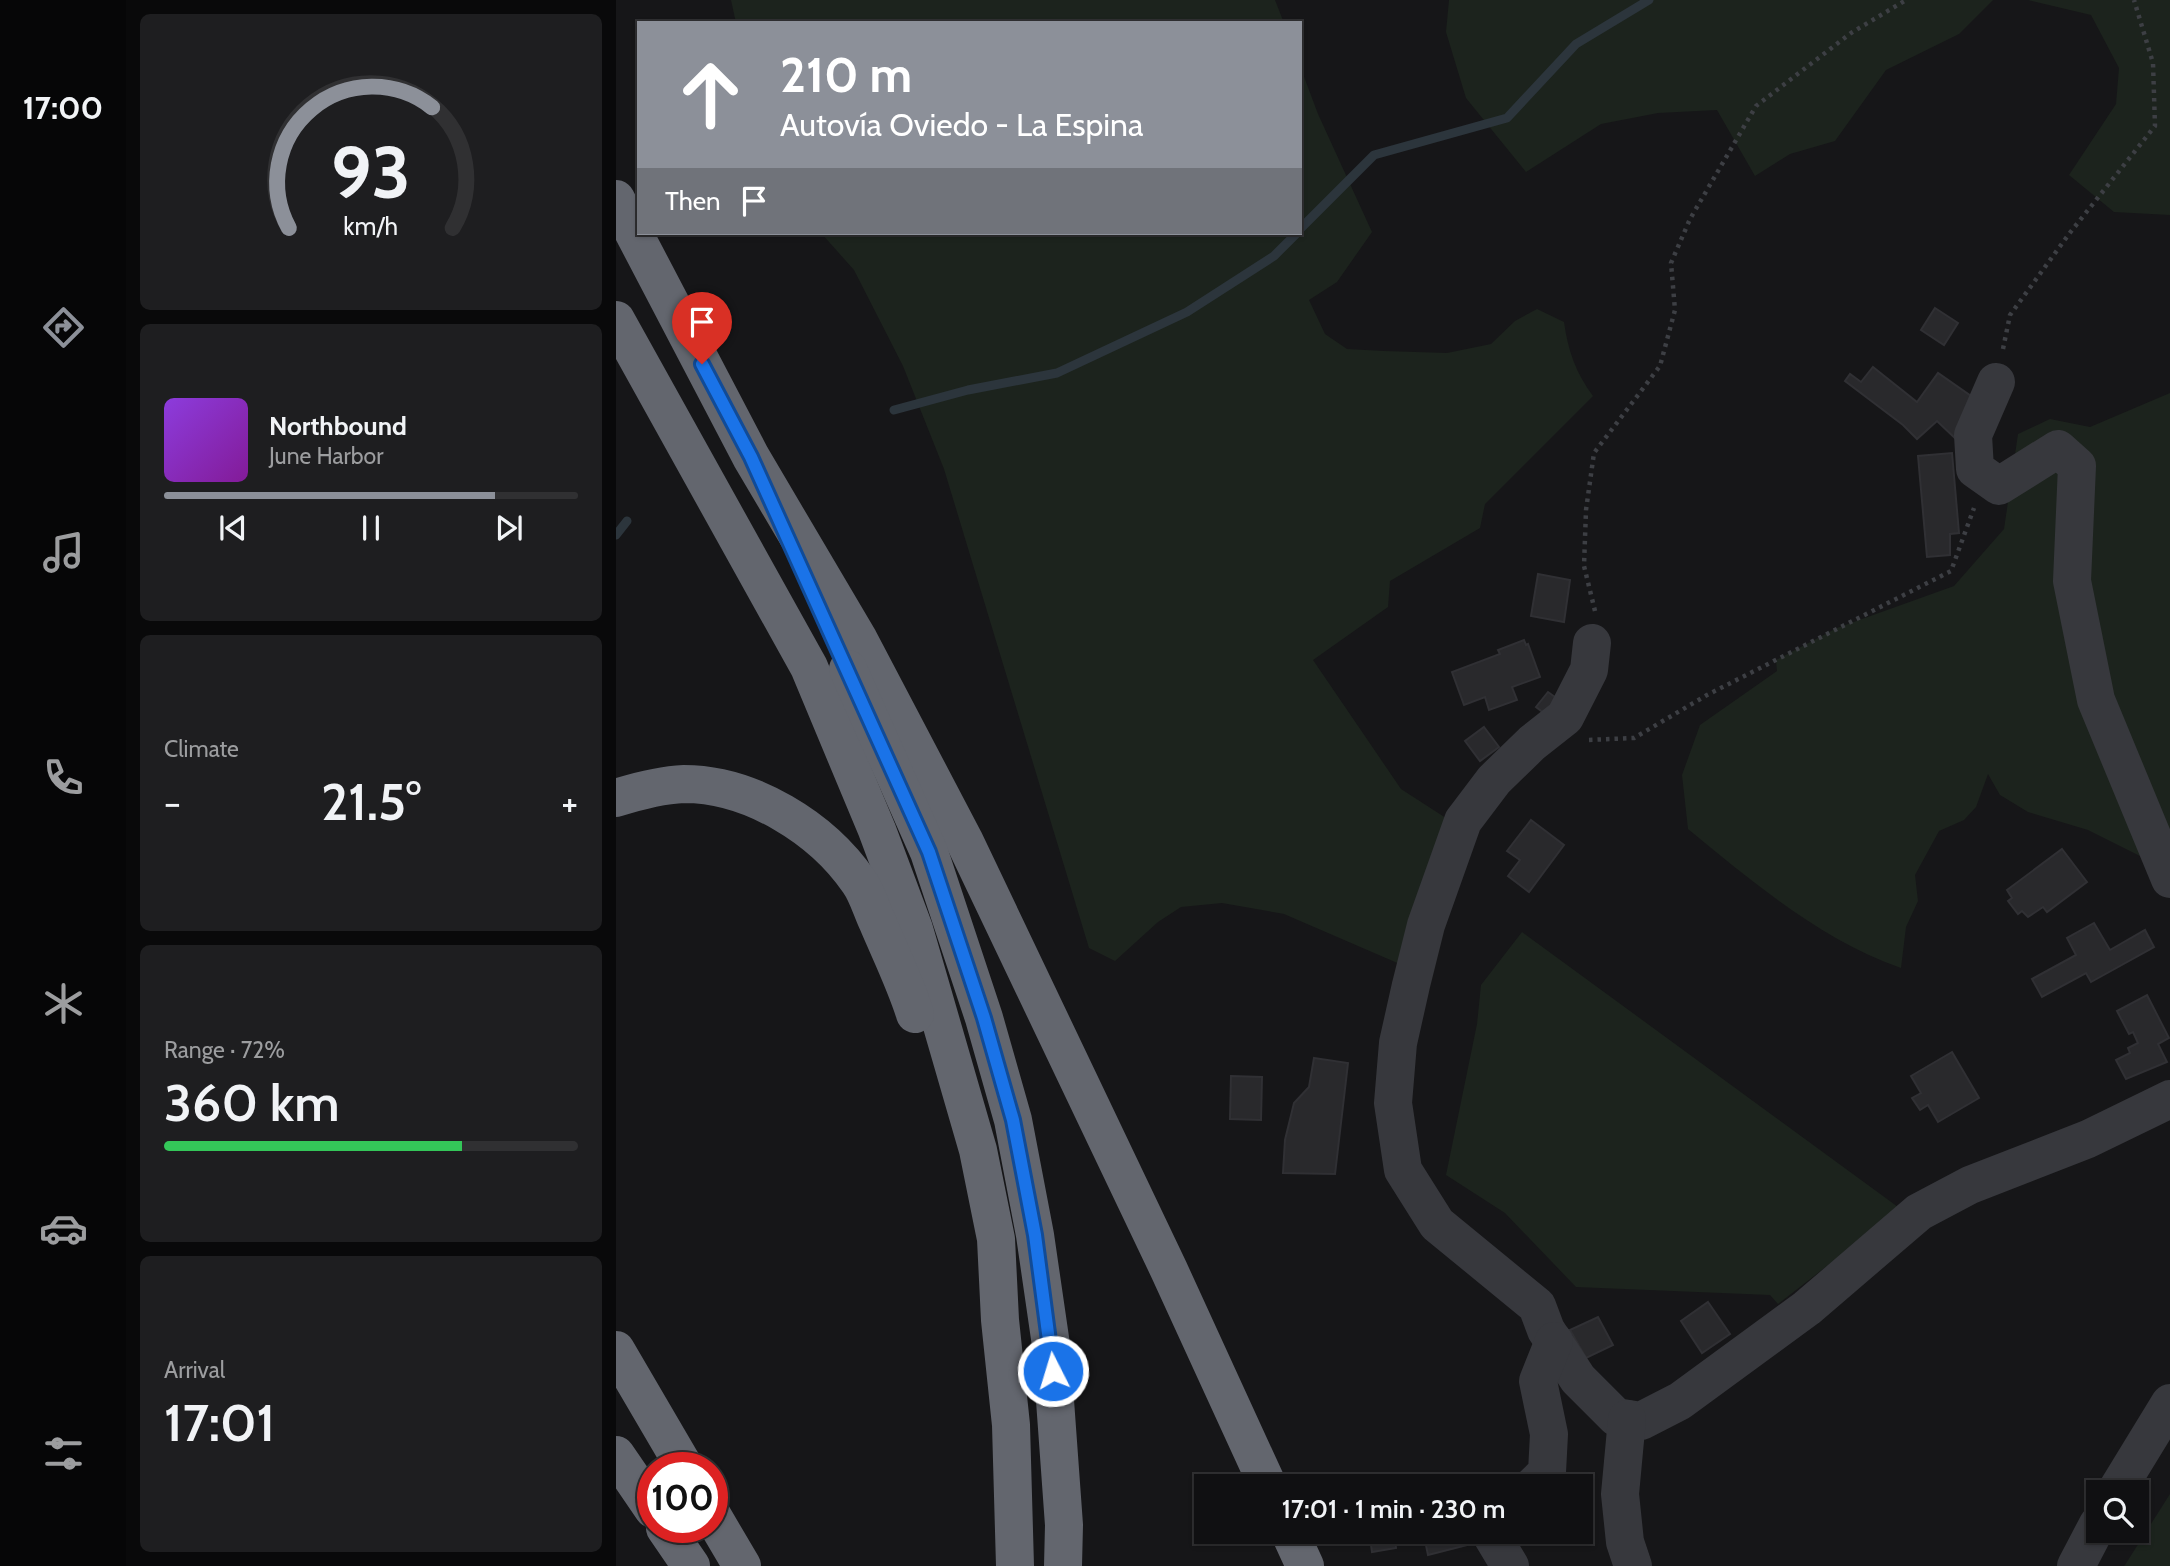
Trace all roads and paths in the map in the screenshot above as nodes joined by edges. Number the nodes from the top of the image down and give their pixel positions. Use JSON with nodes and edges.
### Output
{"nodes":[{"id":1,"x":1906,"y":0,"type":"edge"},
{"id":2,"x":2134,"y":0,"type":"edge"},
{"id":3,"x":616,"y":199,"type":"edge"},
{"id":4,"x":616,"y":320,"type":"edge"},
{"id":5,"x":1996,"y":382,"type":"joint"},
{"id":6,"x":751,"y":457,"type":"junction"},
{"id":7,"x":1986,"y":476,"type":"junction"},
{"id":8,"x":1592,"y":643,"type":"joint"},
{"id":9,"x":1583,"y":740,"type":"dead end"},
{"id":10,"x":616,"y":798,"type":"edge"},
{"id":11,"x":2170,"y":879,"type":"edge"},
{"id":12,"x":2170,"y":1099,"type":"edge"},
{"id":13,"x":1000,"y":1320,"type":"junction"},
{"id":14,"x":1554,"y":1341,"type":"junction"},
{"id":15,"x":616,"y":1350,"type":"edge"},
{"id":16,"x":2170,"y":1403,"type":"edge"},
{"id":17,"x":1627,"y":1419,"type":"junction"},
{"id":18,"x":676,"y":1452,"type":"edge"},
{"id":19,"x":616,"y":1455,"type":"edge"},
{"id":20,"x":1262,"y":1474,"type":"edge"},
{"id":21,"x":1545,"y":1474,"type":"edge"},
{"id":22,"x":2123,"y":1480,"type":"edge"},
{"id":23,"x":637,"y":1486,"type":"edge"},
{"id":24,"x":728,"y":1542,"type":"edge"},
{"id":25,"x":675,"y":1543,"type":"edge"},
{"id":26,"x":2088,"y":1543,"type":"edge"},
{"id":27,"x":1295,"y":1544,"type":"edge"},
{"id":28,"x":1497,"y":1544,"type":"edge"},
{"id":29,"x":691,"y":1566,"type":"edge"},
{"id":30,"x":742,"y":1566,"type":"edge"},
{"id":31,"x":1015,"y":1566,"type":"edge"},
{"id":32,"x":1063,"y":1566,"type":"edge"},
{"id":33,"x":1304,"y":1566,"type":"edge"},
{"id":34,"x":1510,"y":1566,"type":"edge"},
{"id":35,"x":1633,"y":1566,"type":"edge"},
{"id":36,"x":2076,"y":1566,"type":"edge"}],
"edges":[{"from":1,"to":8,"type":"path"},
{"from":2,"to":5,"type":"path"},
{"from":3,"to":6,"type":"highway"},
{"from":4,"to":13,"type":"highway"},
{"from":5,"to":7,"type":"street"},
{"from":6,"to":20,"type":"highway"},
{"from":6,"to":32,"type":"highway"},
{"from":7,"to":9,"type":"path"},
{"from":7,"to":11,"type":"street"},
{"from":8,"to":14,"type":"street"},
{"from":10,"to":13,"type":"highway"},
{"from":12,"to":17,"type":"street"},
{"from":13,"to":31,"type":"highway"},
{"from":14,"to":17,"type":"street"},
{"from":14,"to":21,"type":"street"},
{"from":15,"to":18,"type":"highway"},
{"from":16,"to":22,"type":"street"},
{"from":17,"to":35,"type":"street"},
{"from":19,"to":23,"type":"highway"},
{"from":24,"to":30,"type":"highway"},
{"from":25,"to":29,"type":"highway"},
{"from":26,"to":36,"type":"street"},
{"from":27,"to":33,"type":"highway"},
{"from":28,"to":34,"type":"street"}]}
